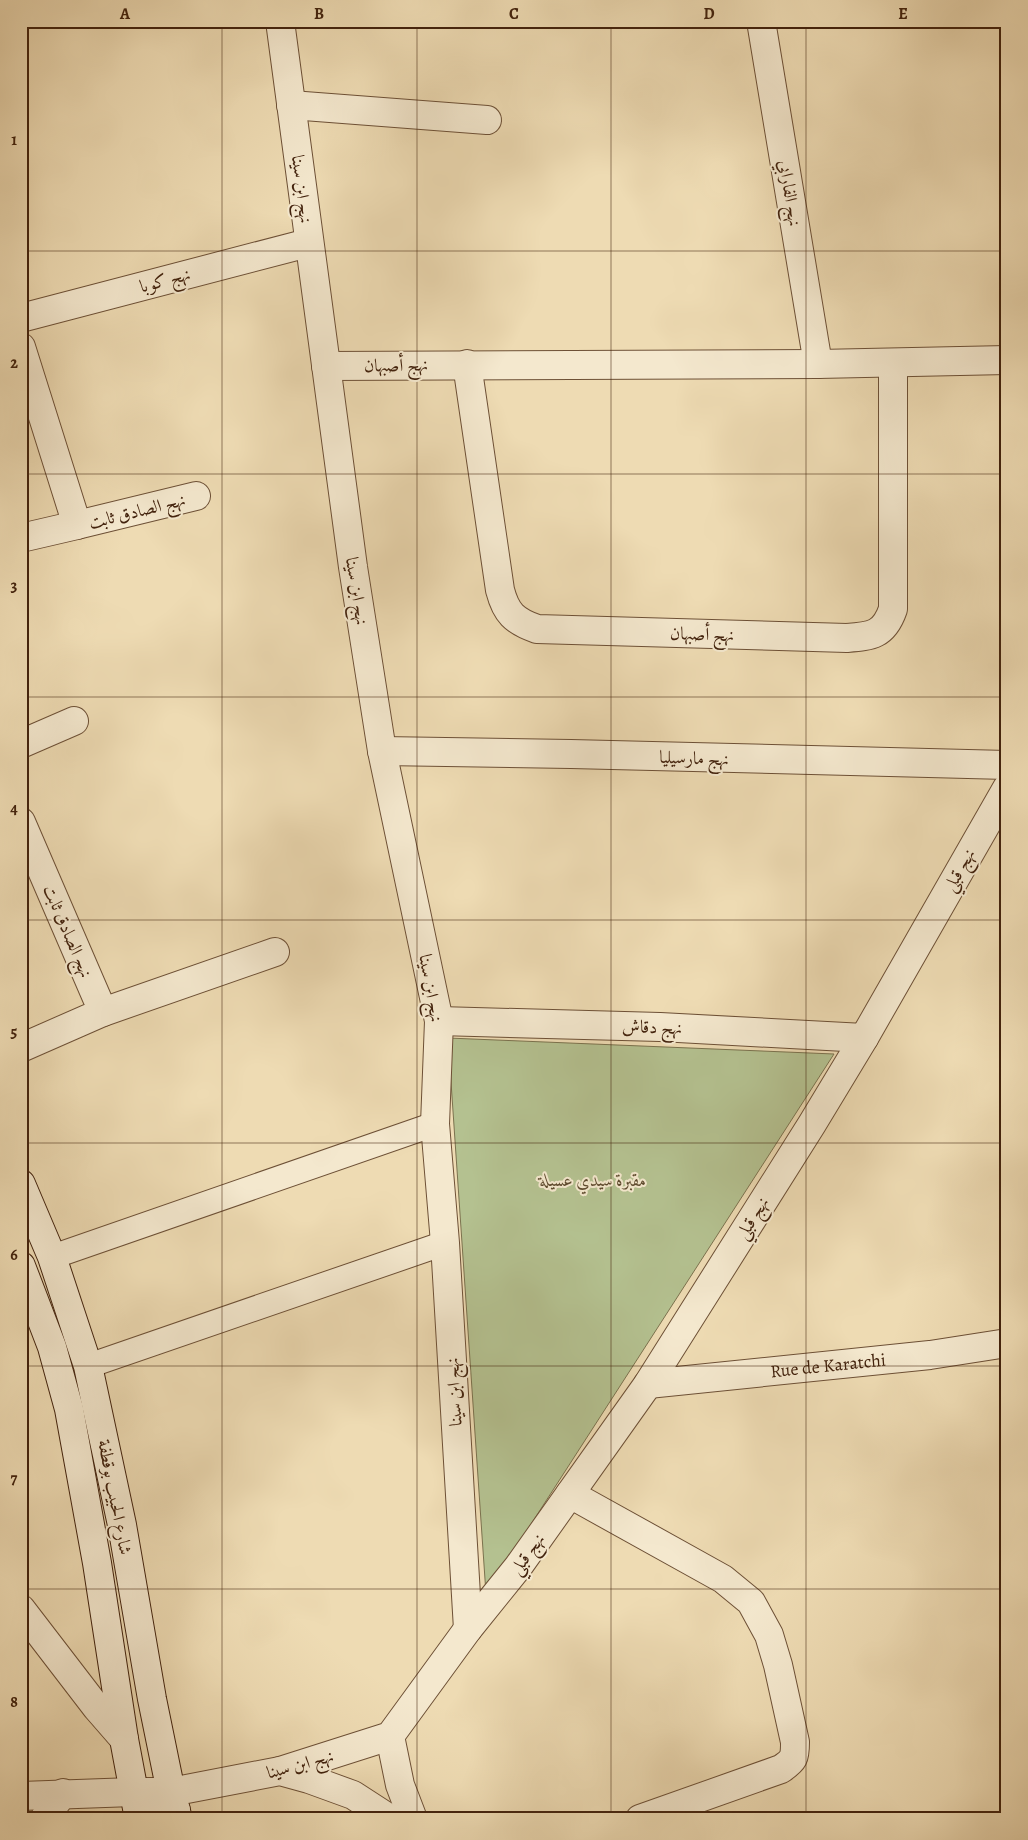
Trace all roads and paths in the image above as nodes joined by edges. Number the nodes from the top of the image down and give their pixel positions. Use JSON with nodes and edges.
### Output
{"nodes":[{"id":1,"x":280,"y":21,"type":"edge"},
{"id":2,"x":761,"y":21,"type":"edge"},
{"id":3,"x":290,"y":105,"type":"junction"},
{"id":4,"x":486,"y":120,"type":"dead end"},
{"id":5,"x":308,"y":242,"type":"junction"},
{"id":6,"x":21,"y":318,"type":"edge"},
{"id":7,"x":21,"y":348,"type":"edge"},
{"id":8,"x":1007,"y":360,"type":"edge"},
{"id":9,"x":467,"y":364,"type":"junction"},
{"id":10,"x":818,"y":364,"type":"junction"},
{"id":11,"x":893,"y":364,"type":"junction"},
{"id":12,"x":326,"y":366,"type":"junction"},
{"id":13,"x":196,"y":496,"type":"dead end"},
{"id":14,"x":78,"y":526,"type":"junction"},
{"id":15,"x":21,"y":538,"type":"edge"},
{"id":16,"x":74,"y":721,"type":"dead end"},
{"id":17,"x":21,"y":744,"type":"edge"},
{"id":18,"x":382,"y":751,"type":"junction"},
{"id":19,"x":1007,"y":765,"type":"edge"},
{"id":20,"x":1003,"y":808,"type":"edge"},
{"id":21,"x":21,"y":822,"type":"edge"},
{"id":22,"x":275,"y":952,"type":"dead end"},
{"id":23,"x":103,"y":1012,"type":"junction"},
{"id":24,"x":439,"y":1021,"type":"junction"},
{"id":25,"x":864,"y":1038,"type":"junction"},
{"id":26,"x":21,"y":1048,"type":"edge"},
{"id":27,"x":435,"y":1124,"type":"junction"},
{"id":28,"x":21,"y":1184,"type":"edge"},
{"id":29,"x":445,"y":1243,"type":"junction"},
{"id":30,"x":52,"y":1257,"type":"junction"},
{"id":31,"x":21,"y":1266,"type":"edge"},
{"id":32,"x":1007,"y":1343,"type":"edge"},
{"id":33,"x":88,"y":1366,"type":"junction"},
{"id":34,"x":648,"y":1384,"type":"junction"},
{"id":35,"x":570,"y":1494,"type":"junction"},
{"id":36,"x":21,"y":1609,"type":"edge"},
{"id":37,"x":468,"y":1629,"type":"junction"},
{"id":38,"x":390,"y":1736,"type":"junction"},
{"id":39,"x":124,"y":1738,"type":"junction"},
{"id":40,"x":280,"y":1771,"type":"junction"},
{"id":41,"x":133,"y":1792,"type":"junction"},
{"id":42,"x":63,"y":1793,"type":"junction"},
{"id":43,"x":21,"y":1796,"type":"edge"},
{"id":44,"x":170,"y":1810,"type":"edge"},
{"id":45,"x":44,"y":1819,"type":"edge"},
{"id":46,"x":139,"y":1819,"type":"edge"},
{"id":47,"x":390,"y":1819,"type":"edge"},
{"id":48,"x":413,"y":1819,"type":"edge"},
{"id":49,"x":640,"y":1819,"type":"edge"}],
"edges":[{"from":1,"to":3,"type":"street","name":"نهج ابن سينا"},
{"from":2,"to":10,"type":"street","name":"نهج الفارابي"},
{"from":3,"to":4,"type":"street"},
{"from":3,"to":5,"type":"street","name":"نهج ابن سينا"},
{"from":5,"to":6,"type":"street","name":"نهج كوبا"},
{"from":5,"to":12,"type":"street","name":"نهج ابن سينا"},
{"from":7,"to":14,"type":"street","name":"نهج الصادق ثابت"},
{"from":8,"to":11,"type":"street","name":"نهج أصبهان"},
{"from":9,"to":10,"type":"street","name":"نهج أصبهان"},
{"from":9,"to":11,"type":"street","name":"نهج أصبهان"},
{"from":9,"to":12,"type":"street","name":"نهج أصبهان"},
{"from":10,"to":11,"type":"street","name":"نهج أصبهان"},
{"from":12,"to":18,"type":"street","name":"نهج ابن سينا"},
{"from":13,"to":14,"type":"street","name":"نهج الصادق ثابت"},
{"from":14,"to":15,"type":"street","name":"نهج الصادق ثابت"},
{"from":16,"to":17,"type":"street"},
{"from":18,"to":19,"type":"street","name":"نهج مارسيليا"},
{"from":18,"to":24,"type":"street","name":"نهج ابن سينا"},
{"from":20,"to":25,"type":"street","name":"نهج قبلي"},
{"from":21,"to":23,"type":"street","name":"نهج الصادق ثابت"},
{"from":22,"to":23,"type":"street"},
{"from":23,"to":26,"type":"street"},
{"from":24,"to":25,"type":"street","name":"نهج دقاش"},
{"from":24,"to":27,"type":"street","name":"نهج ابن سينا"},
{"from":25,"to":34,"type":"street","name":"نهج قبلي"},
{"from":27,"to":29,"type":"street","name":"نهج ابن سينا"},
{"from":27,"to":30,"type":"street"},
{"from":28,"to":30,"type":"street","name":"شارع الحبيب بوقطفة"},
{"from":29,"to":33,"type":"street"},
{"from":29,"to":37,"type":"street","name":"نهج ابن سينا"},
{"from":30,"to":33,"type":"street","name":"شارع الحبيب بوقطفة"},
{"from":31,"to":39,"type":"street","name":"شارع الحبيب بوقطفة"},
{"from":32,"to":34,"type":"street","name":"Rue de Karatchi"},
{"from":33,"to":44,"type":"street","name":"شارع الحبيب بوقطفة"},
{"from":34,"to":35,"type":"street","name":"نهج قبلي"},
{"from":35,"to":37,"type":"street","name":"نهج قبلي"},
{"from":35,"to":49,"type":"street"},
{"from":36,"to":39,"type":"street"},
{"from":37,"to":38,"type":"street"},
{"from":38,"to":40,"type":"street","name":"نهج ابن سينا"},
{"from":38,"to":48,"type":"street"},
{"from":39,"to":41,"type":"street","name":"شارع الحبيب بوقطفة"},
{"from":40,"to":44,"type":"street","name":"نهج ابن سينا"},
{"from":40,"to":47,"type":"street"},
{"from":41,"to":42,"type":"street","name":"نهج ابن سينا"},
{"from":41,"to":44,"type":"street","name":"نهج ابن سينا"},
{"from":41,"to":46,"type":"street","name":"شارع الحبيب بوقطفة"},
{"from":42,"to":43,"type":"street","name":"نهج ابن سينا"},
{"from":42,"to":45,"type":"street"}]}
